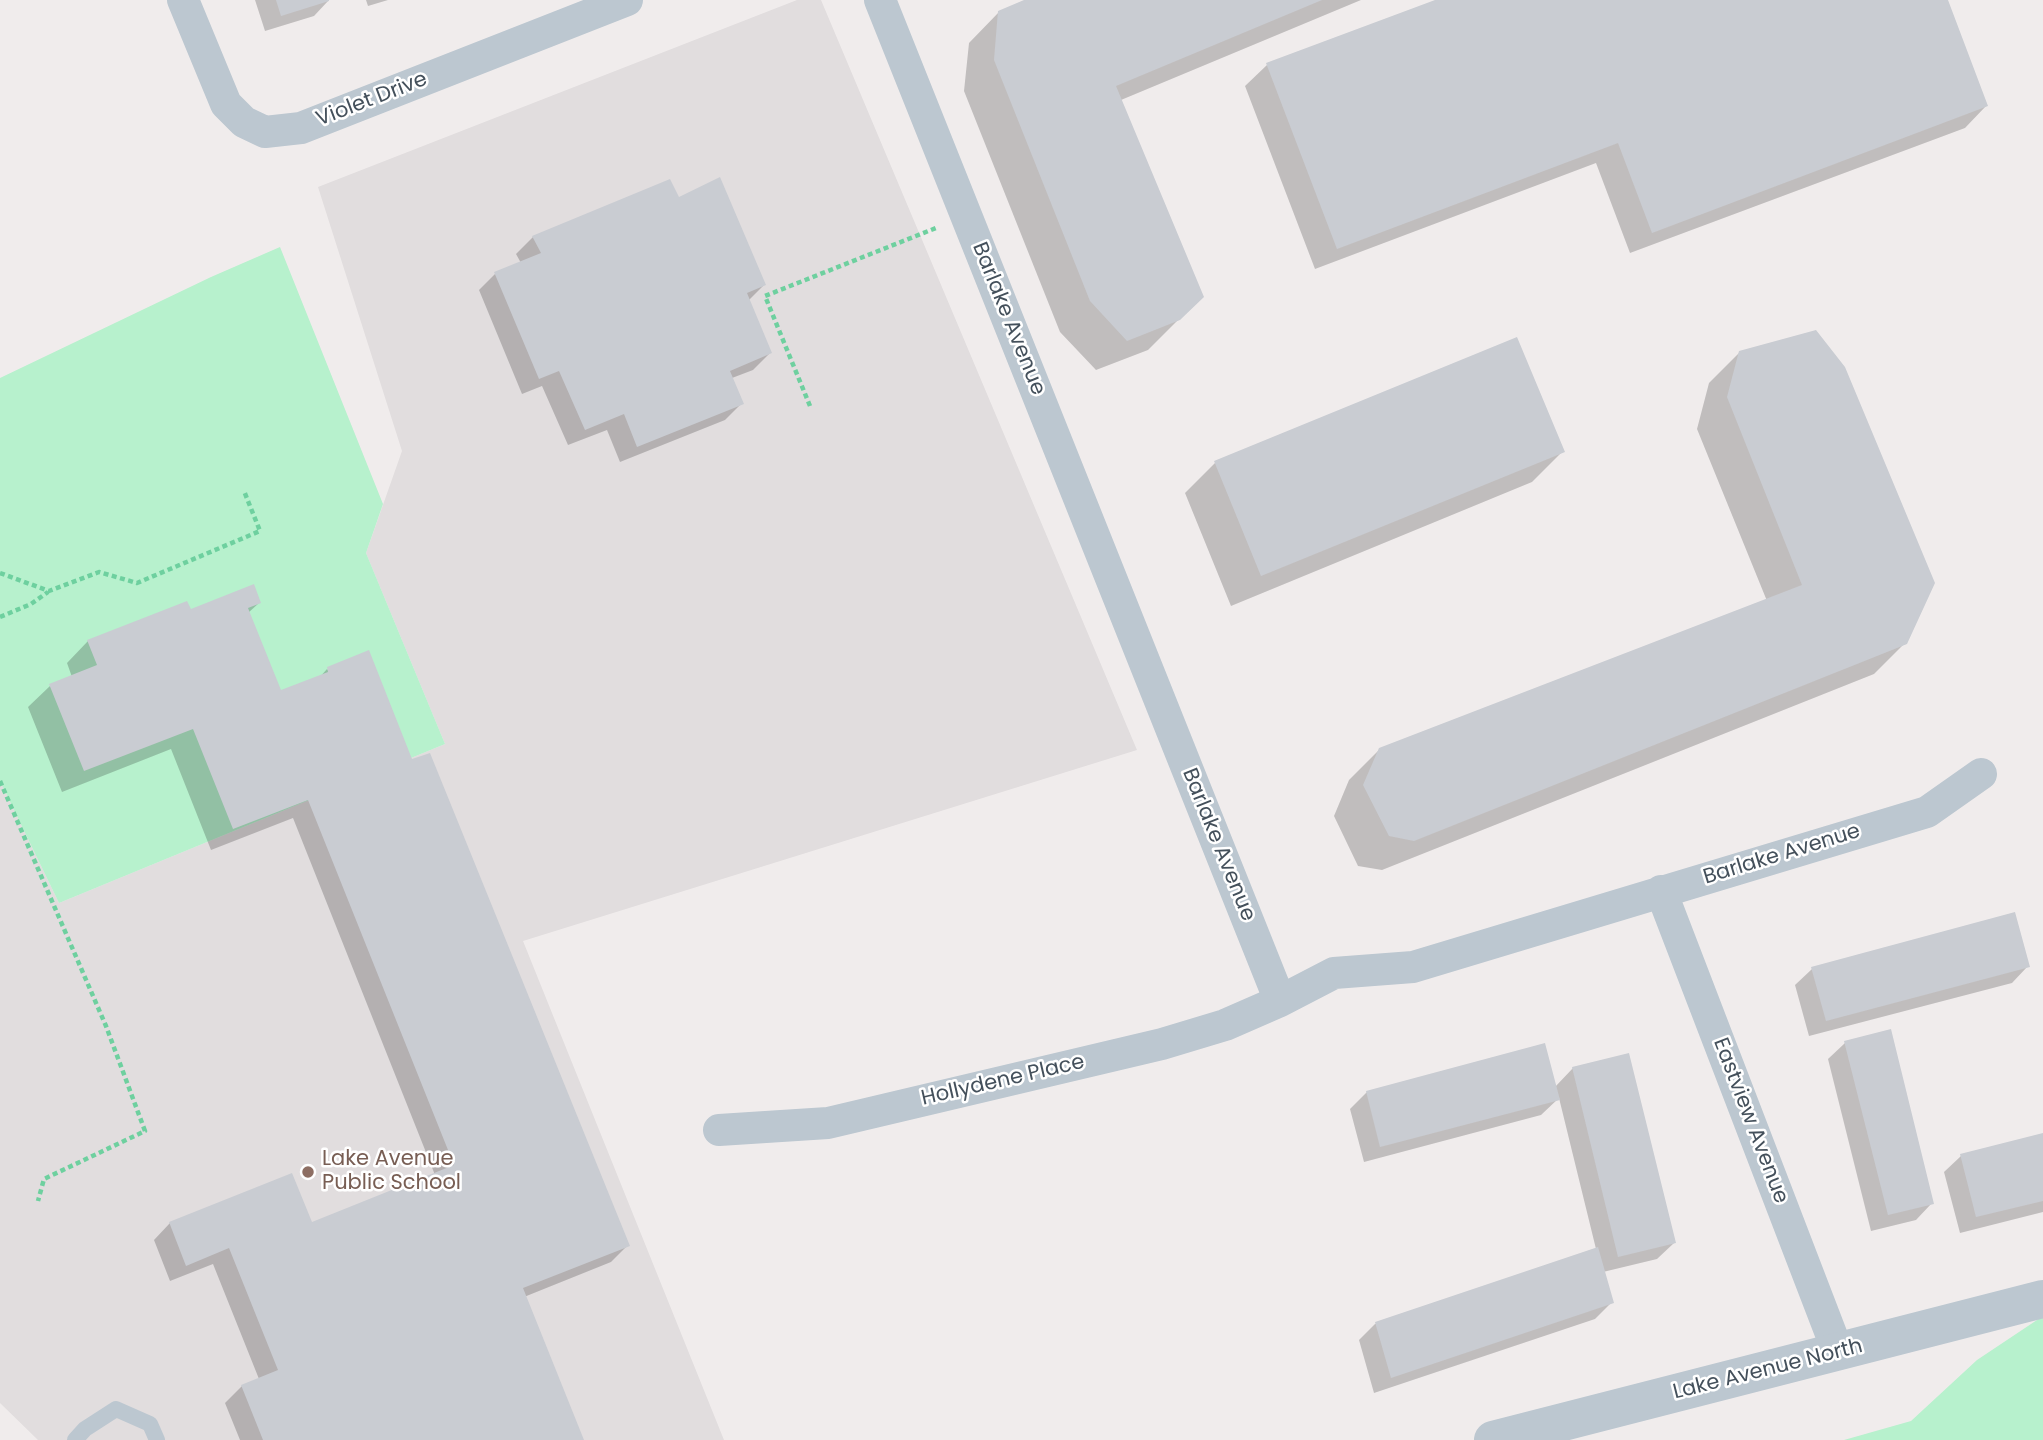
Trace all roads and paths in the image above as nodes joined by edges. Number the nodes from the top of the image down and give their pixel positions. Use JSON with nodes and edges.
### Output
{"nodes":[{"id":1,"x":183,"y":0,"type":"edge"},
{"id":2,"x":627,"y":0,"type":"edge"},
{"id":3,"x":880,"y":0,"type":"edge"},
{"id":4,"x":967,"y":216,"type":"junction"},
{"id":5,"x":810,"y":406,"type":"dead end"},
{"id":6,"x":244,"y":491,"type":"dead end"},
{"id":7,"x":0,"y":573,"type":"edge"},
{"id":8,"x":49,"y":591,"type":"junction"},
{"id":9,"x":0,"y":617,"type":"edge"},
{"id":10,"x":1981,"y":774,"type":"dead end"},
{"id":11,"x":0,"y":782,"type":"edge"},
{"id":12,"x":1661,"y":891,"type":"junction"},
{"id":13,"x":1280,"y":1001,"type":"junction"},
{"id":14,"x":719,"y":1130,"type":"dead end"},
{"id":15,"x":38,"y":1201,"type":"dead end"},
{"id":16,"x":2043,"y":1299,"type":"edge"},
{"id":17,"x":1838,"y":1352,"type":"junction"},
{"id":18,"x":75,"y":1440,"type":"edge"},
{"id":19,"x":157,"y":1440,"type":"edge"},
{"id":20,"x":1493,"y":1440,"type":"edge"}],
"edges":[{"from":1,"to":2,"type":"street","name":"Violet Drive"},
{"from":3,"to":4,"type":"street","name":"Barlake Avenue"},
{"from":4,"to":5,"type":"path"},
{"from":4,"to":13,"type":"street","name":"Barlake Avenue"},
{"from":6,"to":8,"type":"path"},
{"from":7,"to":8,"type":"path"},
{"from":8,"to":9,"type":"path"},
{"from":10,"to":12,"type":"street","name":"Barlake Avenue"},
{"from":11,"to":15,"type":"path"},
{"from":12,"to":13,"type":"street","name":"Barlake Avenue"},
{"from":12,"to":17,"type":"street","name":"Eastview Avenue"},
{"from":13,"to":14,"type":"street","name":"Hollydene Place"},
{"from":16,"to":17,"type":"street","name":"Lake Avenue North"},
{"from":17,"to":20,"type":"street","name":"Lake Avenue North"},
{"from":18,"to":19,"type":"lane"}]}
